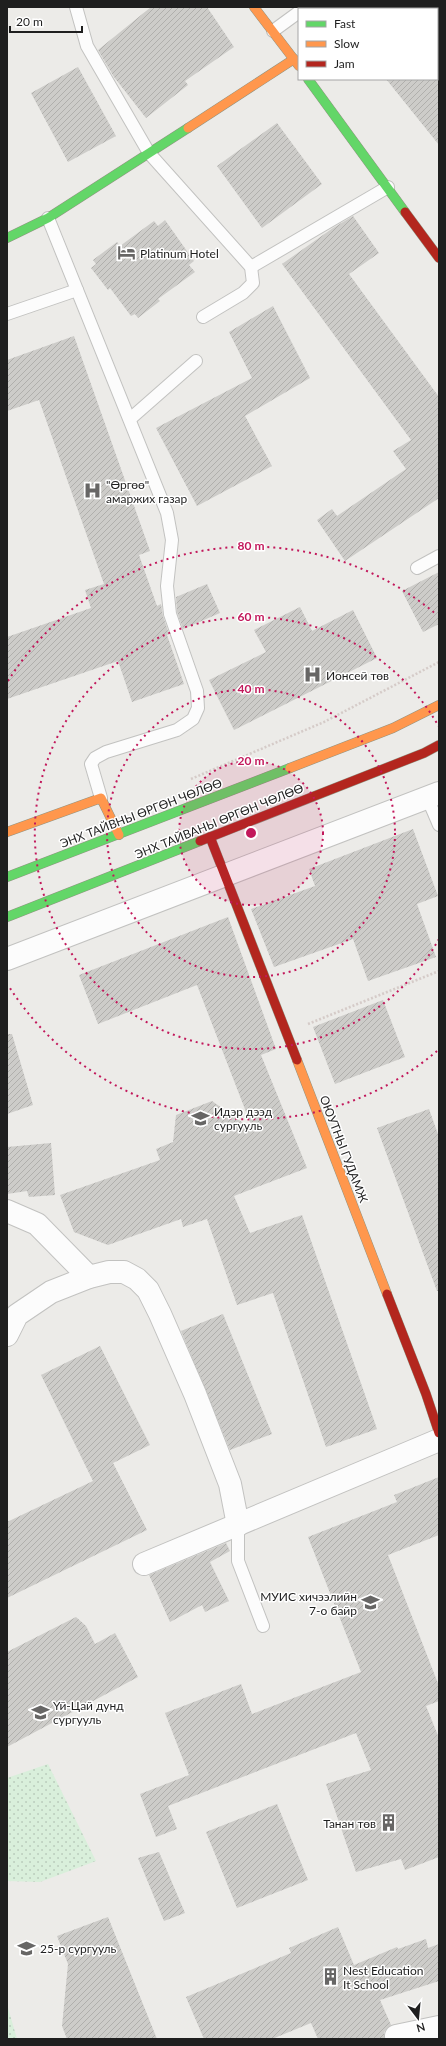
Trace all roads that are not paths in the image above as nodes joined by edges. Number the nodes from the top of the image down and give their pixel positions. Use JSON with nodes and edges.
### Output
{"nodes":[{"id":1,"x":76,"y":7,"type":"edge"},
{"id":2,"x":254,"y":7,"type":"edge"},
{"id":3,"x":298,"y":13,"type":"edge"},
{"id":4,"x":273,"y":31,"type":"junction"},
{"id":5,"x":296,"y":63,"type":"edge"},
{"id":6,"x":309,"y":80,"type":"edge"},
{"id":7,"x":149,"y":153,"type":"junction"},
{"id":8,"x":388,"y":187,"type":"junction"},
{"id":9,"x":48,"y":218,"type":"junction"},
{"id":10,"x":7,"y":238,"type":"edge"},
{"id":11,"x":439,"y":258,"type":"edge"},
{"id":12,"x":251,"y":267,"type":"junction"},
{"id":13,"x":77,"y":290,"type":"junction"},
{"id":14,"x":7,"y":314,"type":"edge"},
{"id":15,"x":203,"y":317,"type":"dead end"},
{"id":16,"x":196,"y":361,"type":"dead end"},
{"id":17,"x":130,"y":419,"type":"junction"},
{"id":18,"x":439,"y":556,"type":"edge"},
{"id":19,"x":417,"y":568,"type":"dead end"},
{"id":20,"x":439,"y":706,"type":"edge"},
{"id":21,"x":439,"y":745,"type":"edge"},
{"id":22,"x":433,"y":795,"type":"edge"},
{"id":23,"x":102,"y":798,"type":"junction"},
{"id":24,"x":439,"y":825,"type":"edge"},
{"id":25,"x":7,"y":832,"type":"edge"},
{"id":26,"x":119,"y":835,"type":"junction"},
{"id":27,"x":210,"y":837,"type":"junction"},
{"id":28,"x":225,"y":874,"type":"junction"},
{"id":29,"x":7,"y":877,"type":"edge"},
{"id":30,"x":7,"y":917,"type":"edge"},
{"id":31,"x":7,"y":958,"type":"edge"},
{"id":32,"x":7,"y":1211,"type":"edge"},
{"id":33,"x":89,"y":1276,"type":"junction"},
{"id":34,"x":7,"y":1335,"type":"edge"},
{"id":35,"x":432,"y":1392,"type":"edge"},
{"id":36,"x":439,"y":1433,"type":"edge"},
{"id":37,"x":439,"y":1440,"type":"edge"},
{"id":38,"x":238,"y":1525,"type":"junction"},
{"id":39,"x":144,"y":1564,"type":"dead end"},
{"id":40,"x":263,"y":1626,"type":"dead end"},
{"id":41,"x":439,"y":2027,"type":"edge"},
{"id":42,"x":396,"y":2036,"type":"dead end"}],
"edges":[{"from":1,"to":7,"type":"lane"},
{"from":2,"to":4,"type":"main road"},
{"from":3,"to":4,"type":"lane"},
{"from":4,"to":5,"type":"main road"},
{"from":5,"to":7,"type":"main road"},
{"from":6,"to":8,"type":"main road"},
{"from":7,"to":9,"type":"main road"},
{"from":7,"to":12,"type":"lane"},
{"from":8,"to":11,"type":"main road"},
{"from":8,"to":12,"type":"lane"},
{"from":9,"to":10,"type":"main road"},
{"from":9,"to":13,"type":"lane"},
{"from":12,"to":15,"type":"lane"},
{"from":13,"to":14,"type":"lane"},
{"from":13,"to":17,"type":"lane"},
{"from":16,"to":17,"type":"lane"},
{"from":17,"to":23,"type":"lane"},
{"from":18,"to":19,"type":"lane"},
{"from":20,"to":26,"type":"main road","name":"ЭНХ ТАЙВНЫ ӨРГӨН ЧӨЛӨӨ"},
{"from":21,"to":27,"type":"main road","name":"ЭНХ ТАЙВАНЫ ӨРГӨН ЧӨЛӨӨ"},
{"from":22,"to":24,"type":"lane"},
{"from":22,"to":28,"type":"street"},
{"from":23,"to":25,"type":"main road"},
{"from":23,"to":26,"type":"main road"},
{"from":26,"to":29,"type":"main road","name":"ЭНХ ТАЙВНЫ ӨРГӨН ЧӨЛӨӨ"},
{"from":27,"to":28,"type":"main road","name":"ОЮУТНЫ ГУДАМЖ"},
{"from":27,"to":30,"type":"main road","name":"ЭНХ ТАЙВАНЫ ӨРГӨН ЧӨЛӨӨ"},
{"from":28,"to":31,"type":"street"},
{"from":28,"to":35,"type":"main road","name":"ОЮУТНЫ ГУДАМЖ"},
{"from":32,"to":33,"type":"street"},
{"from":33,"to":34,"type":"street"},
{"from":33,"to":38,"type":"street"},
{"from":35,"to":36,"type":"main road","name":"ОЮУТНЫ ГУДАМЖ"},
{"from":37,"to":38,"type":"street"},
{"from":38,"to":39,"type":"street"},
{"from":38,"to":40,"type":"lane"},
{"from":41,"to":42,"type":"street"}]}
